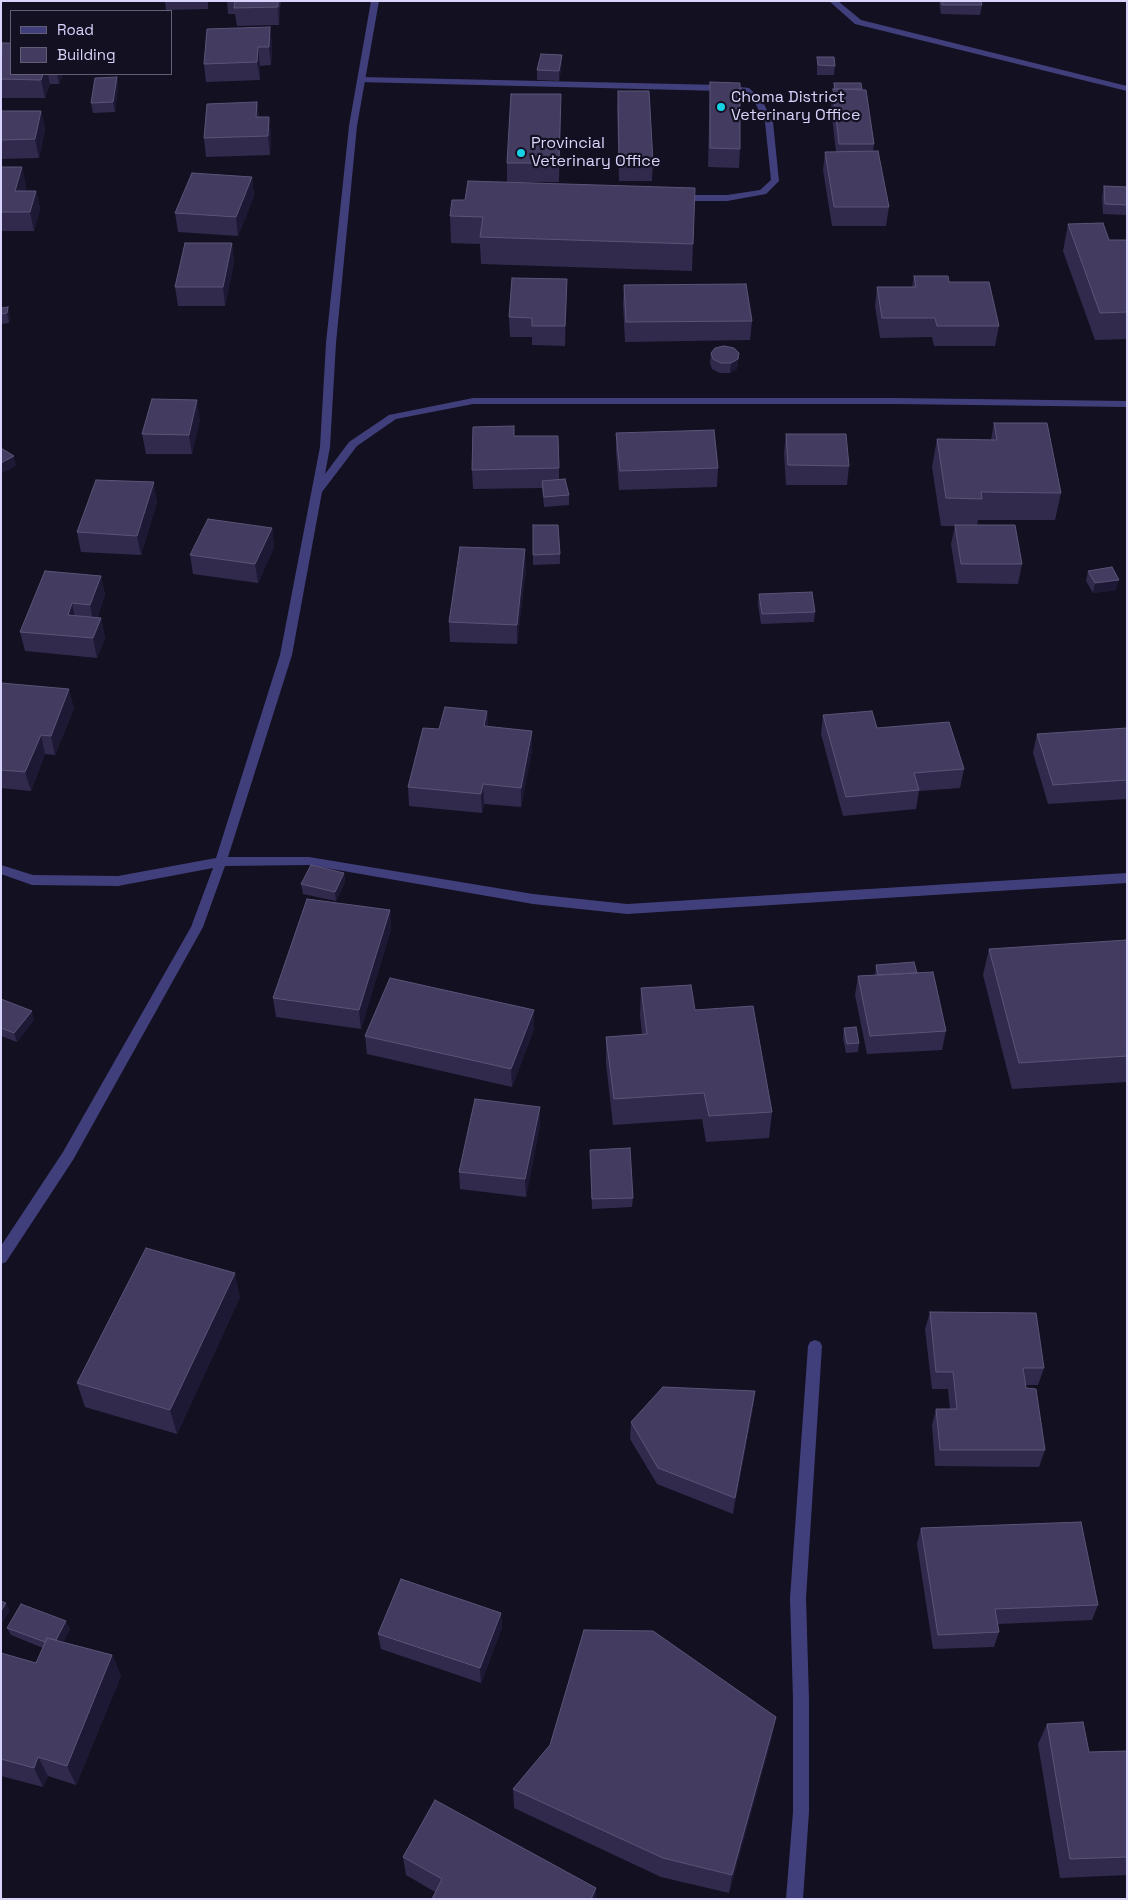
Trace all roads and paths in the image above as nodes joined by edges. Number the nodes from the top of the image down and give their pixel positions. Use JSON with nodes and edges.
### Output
{"nodes":[{"id":1,"x":375,"y":1,"type":"edge"},
{"id":2,"x":833,"y":1,"type":"edge"},
{"id":3,"x":361,"y":80,"type":"junction"},
{"id":4,"x":1127,"y":89,"type":"edge"},
{"id":5,"x":668,"y":198,"type":"edge"},
{"id":6,"x":1127,"y":404,"type":"edge"},
{"id":7,"x":317,"y":492,"type":"junction"},
{"id":8,"x":221,"y":862,"type":"junction"},
{"id":9,"x":1,"y":869,"type":"edge"},
{"id":10,"x":1127,"y":878,"type":"edge"},
{"id":11,"x":1,"y":1258,"type":"edge"},
{"id":12,"x":815,"y":1346,"type":"dead end"},
{"id":13,"x":794,"y":1899,"type":"edge"}],
"edges":[{"from":1,"to":3,"type":"street"},
{"from":2,"to":4,"type":"street"},
{"from":3,"to":5,"type":"street"},
{"from":3,"to":7,"type":"street"},
{"from":6,"to":7,"type":"street"},
{"from":7,"to":8,"type":"street"},
{"from":8,"to":9,"type":"street"},
{"from":8,"to":10,"type":"street"},
{"from":8,"to":11,"type":"street"},
{"from":12,"to":13,"type":"street"}]}
